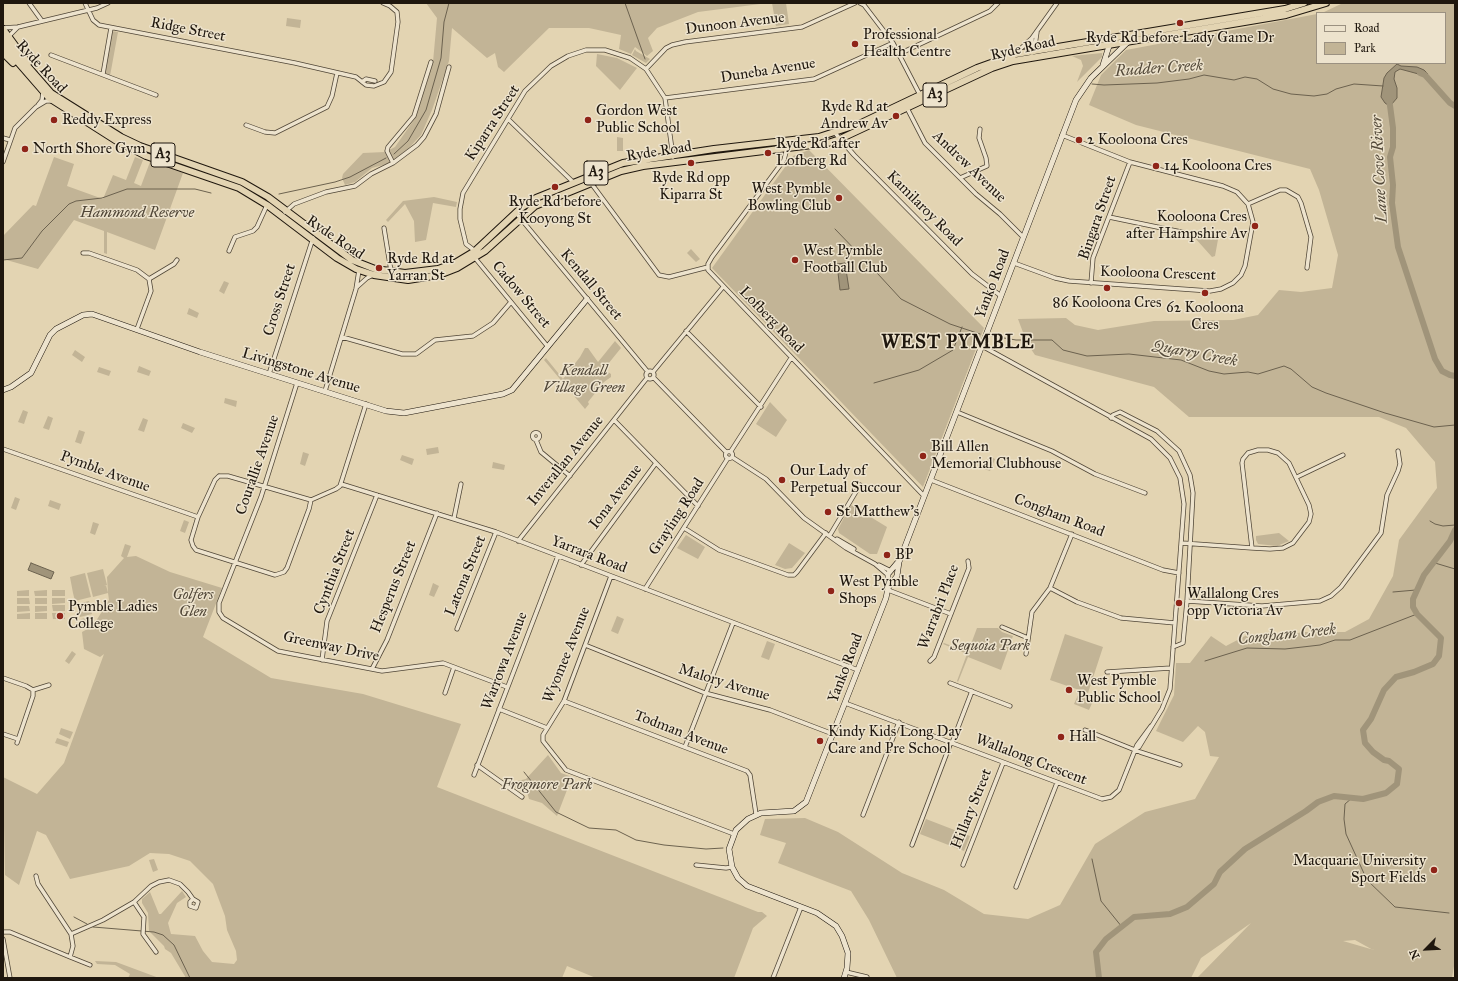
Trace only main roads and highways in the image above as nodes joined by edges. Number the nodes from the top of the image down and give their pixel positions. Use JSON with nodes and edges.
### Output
{"nodes":[{"id":1,"x":1304,"y":3,"type":"edge"},
{"id":2,"x":1326,"y":3,"type":"edge"},
{"id":3,"x":3,"y":28,"type":"edge"},
{"id":4,"x":6,"y":37,"type":"edge"},
{"id":5,"x":1129,"y":42,"type":"junction"},
{"id":6,"x":1111,"y":43,"type":"junction"},
{"id":7,"x":3,"y":45,"type":"edge"},
{"id":8,"x":3,"y":53,"type":"edge"},
{"id":9,"x":1033,"y":53,"type":"junction"},
{"id":10,"x":1110,"y":60,"type":"junction"},
{"id":11,"x":1103,"y":66,"type":"junction"},
{"id":12,"x":38,"y":86,"type":"junction"},
{"id":13,"x":44,"y":90,"type":"junction"},
{"id":14,"x":314,"y":237,"type":"junction"},
{"id":15,"x":587,"y":299,"type":"road end"},
{"id":16,"x":3,"y":390,"type":"edge"},
{"id":17,"x":899,"y":562,"type":"junction"},
{"id":18,"x":890,"y":573,"type":"junction"},
{"id":19,"x":896,"y":577,"type":"junction"},
{"id":20,"x":888,"y":589,"type":"junction"},
{"id":21,"x":844,"y":978,"type":"edge"}],
"edges":[{"from":1,"to":6,"type":"highway","name":"Ryde Road","number":"A3"},
{"from":2,"to":5,"type":"highway","name":"Ryde Road","number":"A3"},
{"from":3,"to":4,"type":"highway"},
{"from":4,"to":13,"type":"highway"},
{"from":5,"to":6,"type":"highway","name":"Ryde Road","number":"A3"},
{"from":5,"to":10,"type":"main road","name":"Yanko Road"},
{"from":6,"to":9,"type":"highway","name":"Ryde Road","number":"A3"},
{"from":6,"to":10,"type":"main road"},
{"from":6,"to":11,"type":"main road","name":"Yanko Road"},
{"from":7,"to":12,"type":"highway","name":"Ryde Road","number":"A3"},
{"from":8,"to":12,"type":"highway"},
{"from":9,"to":14,"type":"highway","name":"Ryde Road","number":"A3"},
{"from":9,"to":14,"type":"highway","name":"Ryde Road","number":"A3"},
{"from":10,"to":11,"type":"main road","name":"Yanko Road"},
{"from":11,"to":17,"type":"main road","name":"Yanko Road"},
{"from":12,"to":13,"type":"highway","name":"Ryde Road","number":"A3"},
{"from":13,"to":14,"type":"highway","name":"Ryde Road","number":"A3"},
{"from":13,"to":14,"type":"highway","name":"Ryde Road","number":"A3"},
{"from":15,"to":16,"type":"main road","name":"Livingstone Avenue"},
{"from":17,"to":18,"type":"main road","name":"Yanko Road"},
{"from":17,"to":19,"type":"main road","name":"Yanko Road"},
{"from":18,"to":19,"type":"main road"},
{"from":18,"to":19,"type":"main road"},
{"from":18,"to":20,"type":"main road","name":"Yanko Road"},
{"from":19,"to":20,"type":"main road","name":"Yanko Road"},
{"from":20,"to":21,"type":"main road","name":"Yanko Road"}]}
